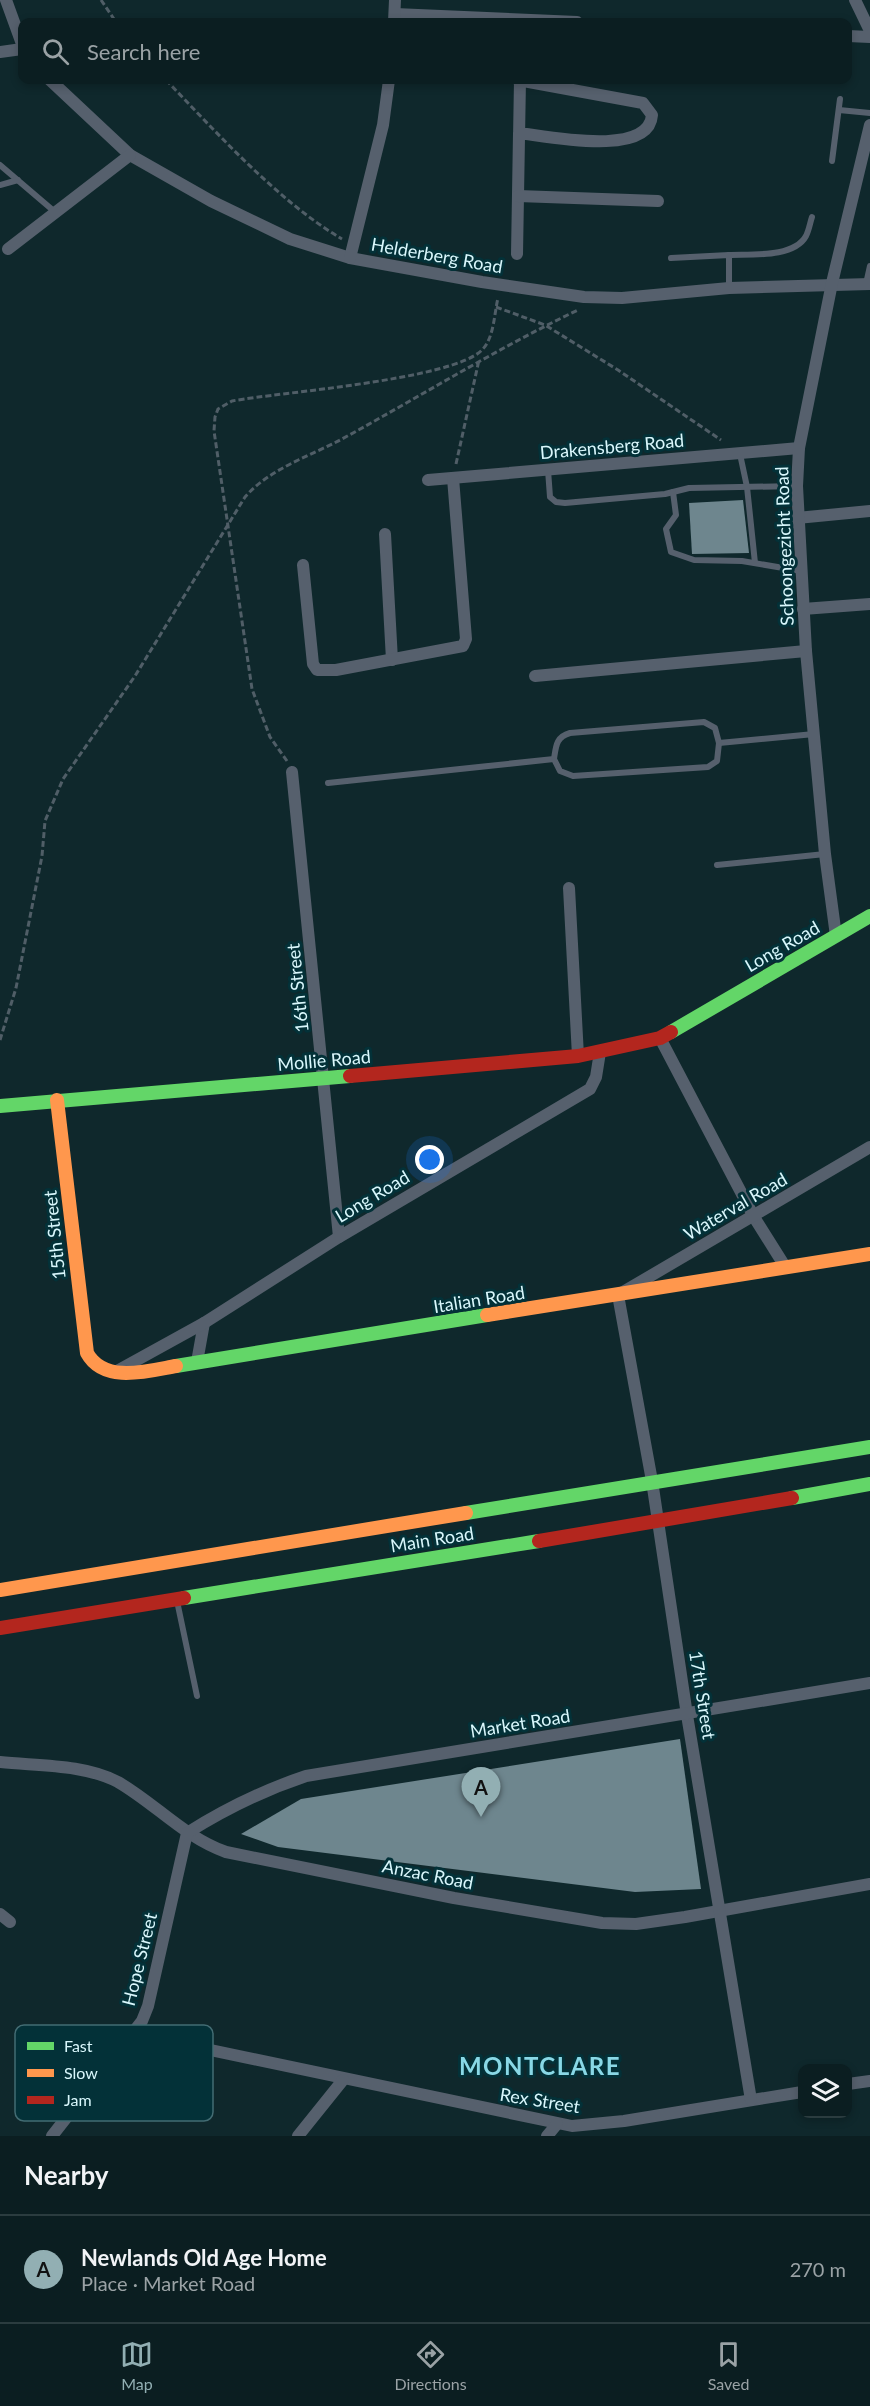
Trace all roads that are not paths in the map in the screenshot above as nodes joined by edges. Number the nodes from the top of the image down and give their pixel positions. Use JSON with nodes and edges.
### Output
{"nodes":[{"id":1,"x":6,"y":0,"type":"edge"},
{"id":2,"x":395,"y":0,"type":"edge"},
{"id":3,"x":855,"y":0,"type":"edge"},
{"id":4,"x":395,"y":18,"type":"edge"},
{"id":5,"x":870,"y":31,"type":"edge"},
{"id":6,"x":18,"y":33,"type":"edge"},
{"id":7,"x":852,"y":36,"type":"edge"},
{"id":8,"x":870,"y":37,"type":"edge"},
{"id":9,"x":18,"y":50,"type":"edge"},
{"id":10,"x":0,"y":52,"type":"edge"},
{"id":11,"x":54,"y":84,"type":"edge"},
{"id":12,"x":388,"y":84,"type":"edge"},
{"id":13,"x":519,"y":84,"type":"edge"},
{"id":14,"x":540,"y":84,"type":"edge"},
{"id":15,"x":840,"y":99,"type":"dead end"},
{"id":16,"x":839,"y":110,"type":"junction"},
{"id":17,"x":870,"y":113,"type":"edge"},
{"id":18,"x":870,"y":125,"type":"edge"},
{"id":19,"x":519,"y":133,"type":"junction"},
{"id":20,"x":130,"y":155,"type":"junction"},
{"id":21,"x":832,"y":161,"type":"dead end"},
{"id":22,"x":0,"y":165,"type":"edge"},
{"id":23,"x":18,"y":180,"type":"junction"},
{"id":24,"x":0,"y":185,"type":"edge"},
{"id":25,"x":518,"y":196,"type":"junction"},
{"id":26,"x":658,"y":201,"type":"dead end"},
{"id":27,"x":55,"y":212,"type":"junction"},
{"id":28,"x":812,"y":217,"type":"dead end"},
{"id":29,"x":8,"y":249,"type":"dead end"},
{"id":30,"x":352,"y":251,"type":"junction"},
{"id":31,"x":729,"y":255,"type":"junction"},
{"id":32,"x":671,"y":258,"type":"dead end"},
{"id":33,"x":870,"y":266,"type":"edge"},
{"id":34,"x":832,"y":283,"type":"junction"},
{"id":35,"x":868,"y":284,"type":"edge"},
{"id":36,"x":729,"y":288,"type":"junction"},
{"id":37,"x":799,"y":448,"type":"junction"},
{"id":38,"x":740,"y":453,"type":"junction"},
{"id":39,"x":548,"y":469,"type":"junction"},
{"id":40,"x":453,"y":478,"type":"junction"},
{"id":41,"x":428,"y":480,"type":"dead end"},
{"id":42,"x":797,"y":486,"type":"junction"},
{"id":43,"x":747,"y":487,"type":"junction"},
{"id":44,"x":673,"y":492,"type":"junction"},
{"id":45,"x":870,"y":511,"type":"edge"},
{"id":46,"x":797,"y":518,"type":"junction"},
{"id":47,"x":385,"y":534,"type":"dead end"},
{"id":48,"x":754,"y":563,"type":"junction"},
{"id":49,"x":303,"y":565,"type":"dead end"},
{"id":50,"x":801,"y":570,"type":"junction"},
{"id":51,"x":870,"y":604,"type":"edge"},
{"id":52,"x":803,"y":609,"type":"junction"},
{"id":53,"x":806,"y":651,"type":"junction"},
{"id":54,"x":392,"y":660,"type":"junction"},
{"id":55,"x":535,"y":676,"type":"dead end"},
{"id":56,"x":814,"y":734,"type":"junction"},
{"id":57,"x":719,"y":743,"type":"junction"},
{"id":58,"x":554,"y":759,"type":"junction"},
{"id":59,"x":292,"y":771,"type":"road end"},
{"id":60,"x":328,"y":783,"type":"dead end"},
{"id":61,"x":825,"y":854,"type":"junction"},
{"id":62,"x":717,"y":865,"type":"dead end"},
{"id":63,"x":569,"y":888,"type":"dead end"},
{"id":64,"x":870,"y":916,"type":"edge"},
{"id":65,"x":836,"y":936,"type":"junction"},
{"id":66,"x":655,"y":1040,"type":"junction"},
{"id":67,"x":600,"y":1052,"type":"junction"},
{"id":68,"x":578,"y":1056,"type":"junction"},
{"id":69,"x":325,"y":1077,"type":"junction"},
{"id":70,"x":57,"y":1101,"type":"junction"},
{"id":71,"x":0,"y":1106,"type":"edge"},
{"id":72,"x":870,"y":1147,"type":"edge"},
{"id":73,"x":754,"y":1217,"type":"junction"},
{"id":74,"x":339,"y":1237,"type":"junction"},
{"id":75,"x":870,"y":1254,"type":"edge"},
{"id":76,"x":786,"y":1268,"type":"junction"},
{"id":77,"x":618,"y":1295,"type":"junction"},
{"id":78,"x":204,"y":1323,"type":"junction"},
{"id":79,"x":197,"y":1362,"type":"junction"},
{"id":80,"x":95,"y":1364,"type":"joint"},
{"id":81,"x":114,"y":1372,"type":"junction"},
{"id":82,"x":870,"y":1447,"type":"edge"},
{"id":83,"x":652,"y":1481,"type":"junction"},
{"id":84,"x":870,"y":1484,"type":"edge"},
{"id":85,"x":659,"y":1521,"type":"junction"},
{"id":86,"x":0,"y":1590,"type":"edge"},
{"id":87,"x":176,"y":1598,"type":"junction"},
{"id":88,"x":0,"y":1628,"type":"edge"},
{"id":89,"x":870,"y":1683,"type":"edge"},
{"id":90,"x":197,"y":1696,"type":"dead end"},
{"id":91,"x":687,"y":1715,"type":"junction"},
{"id":92,"x":0,"y":1762,"type":"edge"},
{"id":93,"x":187,"y":1833,"type":"junction"},
{"id":94,"x":870,"y":1884,"type":"edge"},
{"id":95,"x":720,"y":1909,"type":"junction"},
{"id":96,"x":138,"y":2025,"type":"edge"},
{"id":97,"x":213,"y":2051,"type":"edge"},
{"id":98,"x":343,"y":2080,"type":"junction"},
{"id":99,"x":870,"y":2081,"type":"edge"},
{"id":100,"x":852,"y":2083,"type":"edge"},
{"id":101,"x":798,"y":2093,"type":"edge"},
{"id":102,"x":751,"y":2100,"type":"junction"},
{"id":103,"x":64,"y":2121,"type":"edge"},
{"id":104,"x":557,"y":2124,"type":"junction"},
{"id":105,"x":52,"y":2136,"type":"edge"},
{"id":106,"x":298,"y":2136,"type":"edge"},
{"id":107,"x":547,"y":2136,"type":"edge"}],
"edges":[{"from":1,"to":6,"type":"street"},
{"from":2,"to":4,"type":"street"},
{"from":3,"to":5,"type":"street"},
{"from":7,"to":8,"type":"street"},
{"from":9,"to":10,"type":"street"},
{"from":11,"to":20,"type":"street","name":"Helderberg Road"},
{"from":12,"to":30,"type":"street"},
{"from":13,"to":19,"type":"street"},
{"from":14,"to":19,"type":"street"},
{"from":15,"to":16,"type":"lane"},
{"from":16,"to":17,"type":"lane"},
{"from":16,"to":21,"type":"lane"},
{"from":18,"to":34,"type":"street","name":"Schoongezicht Road"},
{"from":19,"to":25,"type":"street"},
{"from":19,"to":25,"type":"street"},
{"from":20,"to":27,"type":"street"},
{"from":20,"to":30,"type":"street","name":"Helderberg Road"},
{"from":22,"to":23,"type":"lane"},
{"from":23,"to":24,"type":"lane"},
{"from":23,"to":27,"type":"lane"},
{"from":25,"to":26,"type":"street"},
{"from":27,"to":29,"type":"street"},
{"from":28,"to":31,"type":"lane"},
{"from":30,"to":36,"type":"street","name":"Helderberg Road"},
{"from":31,"to":32,"type":"lane"},
{"from":31,"to":36,"type":"lane"},
{"from":33,"to":35,"type":"lane"},
{"from":34,"to":35,"type":"street","name":"Helderberg Road"},
{"from":34,"to":36,"type":"street","name":"Helderberg Road"},
{"from":34,"to":37,"type":"street","name":"Schoongezicht Road"},
{"from":37,"to":38,"type":"street","name":"Drakensberg Road"},
{"from":37,"to":42,"type":"street","name":"Schoongezicht Road"},
{"from":38,"to":39,"type":"street","name":"Drakensberg Road"},
{"from":38,"to":43,"type":"lane"},
{"from":39,"to":40,"type":"street","name":"Drakensberg Road"},
{"from":39,"to":44,"type":"lane"},
{"from":40,"to":41,"type":"street","name":"Drakensberg Road"},
{"from":40,"to":54,"type":"street"},
{"from":42,"to":43,"type":"lane"},
{"from":42,"to":46,"type":"street","name":"Schoongezicht Road"},
{"from":43,"to":44,"type":"lane"},
{"from":43,"to":48,"type":"lane"},
{"from":44,"to":48,"type":"lane"},
{"from":45,"to":46,"type":"street"},
{"from":46,"to":50,"type":"street","name":"Schoongezicht Road"},
{"from":47,"to":54,"type":"street"},
{"from":48,"to":50,"type":"lane"},
{"from":49,"to":54,"type":"street"},
{"from":50,"to":52,"type":"street","name":"Schoongezicht Road"},
{"from":51,"to":52,"type":"street"},
{"from":52,"to":53,"type":"street","name":"Schoongezicht Road"},
{"from":53,"to":55,"type":"street"},
{"from":53,"to":56,"type":"street","name":"Schoongezicht Road"},
{"from":56,"to":57,"type":"lane"},
{"from":56,"to":61,"type":"street","name":"Schoongezicht Road"},
{"from":57,"to":58,"type":"lane"},
{"from":57,"to":58,"type":"lane"},
{"from":58,"to":60,"type":"lane"},
{"from":59,"to":69,"type":"street","name":"16th Street"},
{"from":61,"to":62,"type":"lane"},
{"from":61,"to":65,"type":"street","name":"Schoongezicht Road"},
{"from":63,"to":68,"type":"street"},
{"from":64,"to":65,"type":"main road","name":"Long Road"},
{"from":65,"to":66,"type":"main road","name":"Long Road"},
{"from":66,"to":67,"type":"main road","name":"Mollie Road"},
{"from":66,"to":73,"type":"street"},
{"from":67,"to":68,"type":"main road","name":"Mollie Road"},
{"from":67,"to":74,"type":"street","name":"Long Road"},
{"from":68,"to":69,"type":"main road","name":"Mollie Road"},
{"from":69,"to":70,"type":"main road","name":"Mollie Road"},
{"from":69,"to":74,"type":"street","name":"16th Street"},
{"from":70,"to":71,"type":"main road","name":"Mollie Road"},
{"from":70,"to":80,"type":"main road","name":"15th Street"},
{"from":72,"to":73,"type":"street","name":"Waterval Road"},
{"from":73,"to":76,"type":"street"},
{"from":73,"to":77,"type":"street","name":"Waterval Road"},
{"from":74,"to":78,"type":"street","name":"Long Road"},
{"from":75,"to":76,"type":"main road","name":"Italian Road"},
{"from":76,"to":77,"type":"main road","name":"Italian Road"},
{"from":77,"to":79,"type":"main road","name":"Italian Road"},
{"from":77,"to":83,"type":"street","name":"17th Street"},
{"from":78,"to":79,"type":"street"},
{"from":78,"to":81,"type":"street","name":"Long Road"},
{"from":79,"to":81,"type":"main road","name":"Italian Road"},
{"from":80,"to":81,"type":"main road","name":"Italian Road"},
{"from":82,"to":83,"type":"main road","name":"Main Road"},
{"from":83,"to":85,"type":"street","name":"17th Street"},
{"from":83,"to":86,"type":"main road","name":"Main Road"},
{"from":84,"to":85,"type":"main road","name":"Main Road"},
{"from":85,"to":87,"type":"main road","name":"Main Road"},
{"from":85,"to":91,"type":"street","name":"17th Street"},
{"from":87,"to":88,"type":"main road","name":"Main Road"},
{"from":87,"to":90,"type":"lane"},
{"from":89,"to":91,"type":"street","name":"Market Road"},
{"from":91,"to":93,"type":"street","name":"Market Road"},
{"from":91,"to":95,"type":"street","name":"17th Street"},
{"from":92,"to":93,"type":"street","name":"Anzac Road"},
{"from":93,"to":95,"type":"street","name":"Anzac Road"},
{"from":93,"to":96,"type":"street","name":"Hope Street"},
{"from":94,"to":95,"type":"street","name":"Anzac Road"},
{"from":95,"to":102,"type":"street","name":"17th Street"},
{"from":97,"to":98,"type":"street","name":"Rex Street"},
{"from":98,"to":104,"type":"street","name":"Rex Street"},
{"from":98,"to":106,"type":"street"},
{"from":99,"to":100,"type":"street"},
{"from":101,"to":102,"type":"street","name":"Rex Street"},
{"from":102,"to":104,"type":"street","name":"Rex Street"},
{"from":103,"to":105,"type":"street","name":"Hope Street"},
{"from":104,"to":107,"type":"street"}]}
